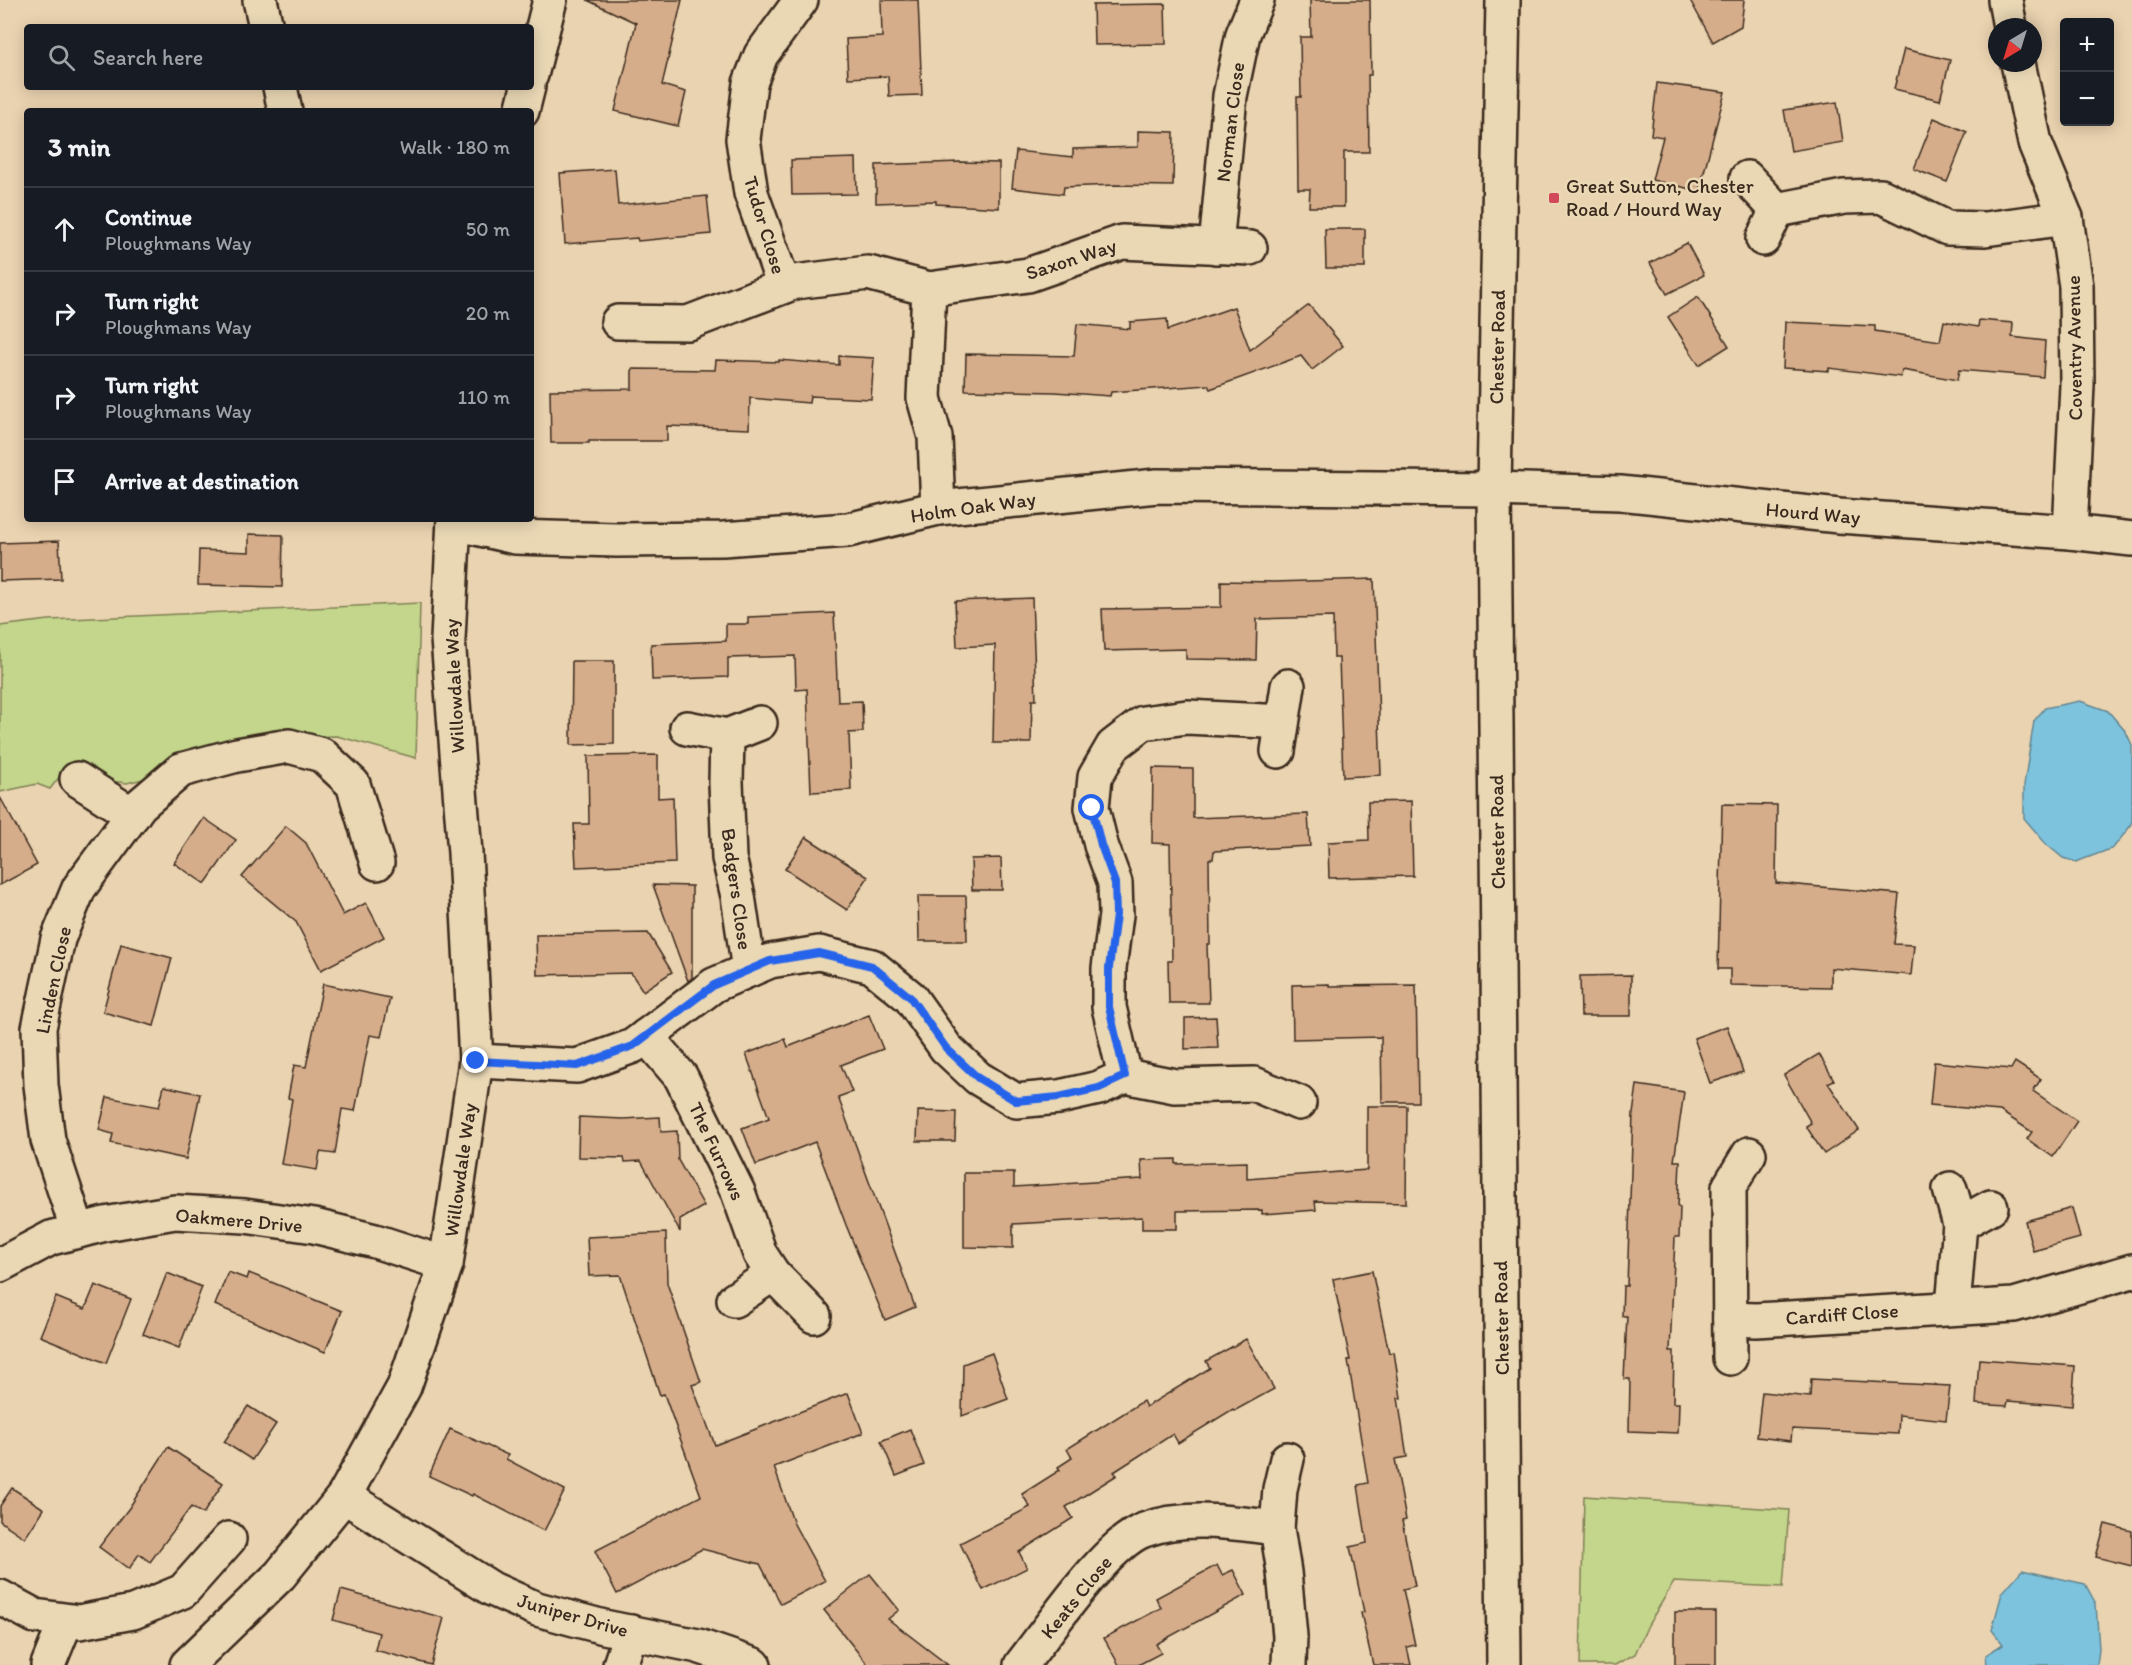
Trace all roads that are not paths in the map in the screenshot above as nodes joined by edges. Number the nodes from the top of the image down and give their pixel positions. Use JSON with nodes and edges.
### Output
{"nodes":[{"id":1,"x":260,"y":0,"type":"edge"},
{"id":2,"x":549,"y":0,"type":"edge"},
{"id":3,"x":801,"y":0,"type":"edge"},
{"id":4,"x":1257,"y":0,"type":"edge"},
{"id":5,"x":1503,"y":0,"type":"edge"},
{"id":6,"x":2005,"y":0,"type":"edge"},
{"id":7,"x":2008,"y":18,"type":"edge"},
{"id":8,"x":265,"y":24,"type":"edge"},
{"id":9,"x":534,"y":62,"type":"edge"},
{"id":10,"x":2020,"y":72,"type":"edge"},
{"id":11,"x":280,"y":90,"type":"edge"},
{"id":12,"x":527,"y":90,"type":"edge"},
{"id":13,"x":284,"y":108,"type":"edge"},
{"id":14,"x":523,"y":108,"type":"edge"},
{"id":15,"x":1747,"y":178,"type":"dead end"},
{"id":16,"x":2066,"y":218,"type":"junction"},
{"id":17,"x":1216,"y":247,"type":"junction"},
{"id":18,"x":1250,"y":248,"type":"dead end"},
{"id":19,"x":784,"y":286,"type":"junction"},
{"id":20,"x":929,"y":289,"type":"junction"},
{"id":21,"x":618,"y":322,"type":"dead end"},
{"id":22,"x":1494,"y":489,"type":"junction"},
{"id":23,"x":938,"y":508,"type":"junction"},
{"id":24,"x":454,"y":522,"type":"edge"},
{"id":25,"x":458,"y":522,"type":"edge"},
{"id":26,"x":2070,"y":532,"type":"junction"},
{"id":27,"x":2132,"y":539,"type":"edge"},
{"id":28,"x":1288,"y":686,"type":"dead end"},
{"id":29,"x":760,"y":723,"type":"dead end"},
{"id":30,"x":687,"y":728,"type":"dead end"},
{"id":31,"x":727,"y":736,"type":"junction"},
{"id":32,"x":77,"y":779,"type":"dead end"},
{"id":33,"x":133,"y":815,"type":"junction"},
{"id":34,"x":377,"y":863,"type":"dead end"},
{"id":35,"x":749,"y":970,"type":"junction"},
{"id":36,"x":646,"y":1036,"type":"junction"},
{"id":37,"x":476,"y":1061,"type":"junction"},
{"id":38,"x":1125,"y":1076,"type":"junction"},
{"id":39,"x":1299,"y":1103,"type":"dead end"},
{"id":40,"x":1749,"y":1154,"type":"dead end"},
{"id":41,"x":1950,"y":1189,"type":"dead end"},
{"id":42,"x":1990,"y":1207,"type":"dead end"},
{"id":43,"x":1960,"y":1224,"type":"junction"},
{"id":44,"x":78,"y":1231,"type":"junction"},
{"id":45,"x":446,"y":1264,"type":"junction"},
{"id":46,"x":0,"y":1265,"type":"edge"},
{"id":47,"x":2132,"y":1271,"type":"edge"},
{"id":48,"x":773,"y":1274,"type":"junction"},
{"id":49,"x":734,"y":1299,"type":"dead end"},
{"id":50,"x":1953,"y":1307,"type":"junction"},
{"id":51,"x":814,"y":1316,"type":"dead end"},
{"id":52,"x":1730,"y":1319,"type":"junction"},
{"id":53,"x":1730,"y":1358,"type":"dead end"},
{"id":54,"x":1287,"y":1460,"type":"dead end"},
{"id":55,"x":344,"y":1496,"type":"junction"},
{"id":56,"x":1277,"y":1528,"type":"junction"},
{"id":57,"x":229,"y":1539,"type":"dead end"},
{"id":58,"x":0,"y":1597,"type":"edge"},
{"id":59,"x":66,"y":1621,"type":"junction"},
{"id":60,"x":631,"y":1632,"type":"junction"},
{"id":61,"x":48,"y":1665,"type":"edge"},
{"id":62,"x":187,"y":1665,"type":"edge"},
{"id":63,"x":620,"y":1665,"type":"edge"},
{"id":64,"x":754,"y":1665,"type":"edge"},
{"id":65,"x":1021,"y":1665,"type":"edge"},
{"id":66,"x":1289,"y":1665,"type":"edge"},
{"id":67,"x":1504,"y":1665,"type":"edge"}],
"edges":[{"from":1,"to":8,"type":"street"},
{"from":2,"to":9,"type":"street"},
{"from":3,"to":19,"type":"street","name":"Tudor Close"},
{"from":4,"to":17,"type":"street","name":"Norman Close"},
{"from":5,"to":22,"type":"street","name":"Chester Road"},
{"from":6,"to":7,"type":"street"},
{"from":10,"to":16,"type":"street","name":"Coventry Avenue"},
{"from":11,"to":13,"type":"street"},
{"from":12,"to":14,"type":"street"},
{"from":15,"to":16,"type":"street"},
{"from":16,"to":26,"type":"street","name":"Coventry Avenue"},
{"from":17,"to":18,"type":"street","name":"Saxon Way"},
{"from":17,"to":20,"type":"street","name":"Saxon Way"},
{"from":19,"to":20,"type":"street","name":"Saxon Way"},
{"from":19,"to":21,"type":"street","name":"Saxon Way"},
{"from":20,"to":23,"type":"street"},
{"from":22,"to":23,"type":"street","name":"Holm Oak Way"},
{"from":22,"to":26,"type":"street","name":"Hourd Way"},
{"from":22,"to":67,"type":"street","name":"Chester Road"},
{"from":23,"to":25,"type":"street","name":"Holm Oak Way"},
{"from":24,"to":37,"type":"street","name":"Willowdale Way"},
{"from":26,"to":27,"type":"street","name":"Hourd Way"},
{"from":28,"to":38,"type":"street"},
{"from":29,"to":31,"type":"street"},
{"from":30,"to":31,"type":"street"},
{"from":31,"to":35,"type":"street","name":"Badgers Close"},
{"from":32,"to":33,"type":"street"},
{"from":33,"to":34,"type":"street","name":"Linden Close"},
{"from":33,"to":44,"type":"street","name":"Linden Close"},
{"from":35,"to":36,"type":"street"},
{"from":35,"to":38,"type":"street"},
{"from":36,"to":37,"type":"street"},
{"from":36,"to":48,"type":"street","name":"The Furrows"},
{"from":37,"to":45,"type":"street","name":"Willowdale Way"},
{"from":38,"to":39,"type":"street"},
{"from":40,"to":52,"type":"street"},
{"from":41,"to":43,"type":"street"},
{"from":42,"to":43,"type":"street"},
{"from":43,"to":50,"type":"street"},
{"from":44,"to":45,"type":"street","name":"Oakmere Drive"},
{"from":44,"to":46,"type":"street","name":"Oakmere Drive"},
{"from":45,"to":55,"type":"street","name":"Willowdale Way"},
{"from":47,"to":50,"type":"street","name":"Cardiff Close"},
{"from":48,"to":49,"type":"street"},
{"from":48,"to":51,"type":"street","name":"The Furrows"},
{"from":50,"to":52,"type":"street","name":"Cardiff Close"},
{"from":52,"to":53,"type":"street"},
{"from":54,"to":56,"type":"street"},
{"from":55,"to":60,"type":"street","name":"Juniper Drive"},
{"from":55,"to":62,"type":"street","name":"Willowdale Way"},
{"from":56,"to":65,"type":"street","name":"Keats Close"},
{"from":56,"to":66,"type":"street"},
{"from":57,"to":59,"type":"street"},
{"from":58,"to":59,"type":"street"},
{"from":59,"to":61,"type":"street"},
{"from":60,"to":63,"type":"street"},
{"from":60,"to":64,"type":"street","name":"Juniper Drive"}]}
